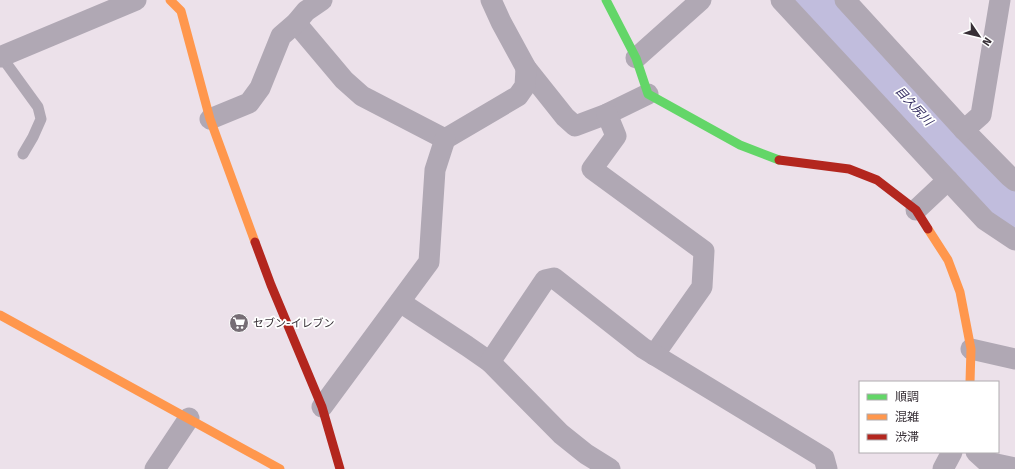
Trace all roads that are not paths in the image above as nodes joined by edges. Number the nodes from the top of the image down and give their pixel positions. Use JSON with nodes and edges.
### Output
{"nodes":[{"id":1,"x":136,"y":0,"type":"edge"},
{"id":2,"x":170,"y":0,"type":"edge"},
{"id":3,"x":322,"y":0,"type":"edge"},
{"id":4,"x":491,"y":0,"type":"edge"},
{"id":5,"x":606,"y":0,"type":"edge"},
{"id":6,"x":702,"y":0,"type":"edge"},
{"id":7,"x":781,"y":0,"type":"edge"},
{"id":8,"x":845,"y":0,"type":"edge"},
{"id":9,"x":1000,"y":0,"type":"edge"},
{"id":10,"x":296,"y":23,"type":"junction"},
{"id":11,"x":0,"y":56,"type":"edge"},
{"id":12,"x":636,"y":58,"type":"junction"},
{"id":13,"x":526,"y":68,"type":"junction"},
{"id":14,"x":648,"y":94,"type":"junction"},
{"id":15,"x":607,"y":114,"type":"junction"},
{"id":16,"x":210,"y":120,"type":"junction"},
{"id":17,"x":964,"y":130,"type":"junction"},
{"id":18,"x":445,"y":139,"type":"junction"},
{"id":19,"x":23,"y":154,"type":"dead end"},
{"id":20,"x":948,"y":180,"type":"junction"},
{"id":21,"x":1015,"y":181,"type":"edge"},
{"id":22,"x":916,"y":210,"type":"junction"},
{"id":23,"x":1015,"y":240,"type":"edge"},
{"id":24,"x":400,"y":302,"type":"junction"},
{"id":25,"x":0,"y":315,"type":"edge"},
{"id":26,"x":971,"y":349,"type":"junction"},
{"id":27,"x":654,"y":355,"type":"junction"},
{"id":28,"x":1015,"y":359,"type":"edge"},
{"id":29,"x":490,"y":362,"type":"junction"},
{"id":30,"x":970,"y":381,"type":"edge"},
{"id":31,"x":322,"y":407,"type":"junction"},
{"id":32,"x":189,"y":418,"type":"junction"},
{"id":33,"x":951,"y":453,"type":"edge"},
{"id":34,"x":972,"y":453,"type":"edge"},
{"id":35,"x":977,"y":453,"type":"edge"},
{"id":36,"x":1015,"y":468,"type":"edge"},
{"id":37,"x":155,"y":469,"type":"edge"},
{"id":38,"x":280,"y":469,"type":"edge"},
{"id":39,"x":340,"y":469,"type":"edge"},
{"id":40,"x":610,"y":469,"type":"edge"},
{"id":41,"x":827,"y":469,"type":"edge"},
{"id":42,"x":943,"y":469,"type":"edge"},
{"id":43,"x":980,"y":469,"type":"edge"}],
"edges":[{"from":1,"to":11,"type":"street"},
{"from":2,"to":16,"type":"street"},
{"from":3,"to":10,"type":"street"},
{"from":4,"to":13,"type":"street"},
{"from":5,"to":12,"type":"street"},
{"from":6,"to":12,"type":"street"},
{"from":7,"to":20,"type":"street"},
{"from":8,"to":17,"type":"street"},
{"from":9,"to":17,"type":"street"},
{"from":10,"to":16,"type":"street"},
{"from":10,"to":18,"type":"street"},
{"from":11,"to":19,"type":"lane"},
{"from":12,"to":14,"type":"street"},
{"from":13,"to":15,"type":"street"},
{"from":13,"to":18,"type":"street"},
{"from":14,"to":15,"type":"street"},
{"from":14,"to":22,"type":"street"},
{"from":15,"to":27,"type":"street"},
{"from":16,"to":31,"type":"street"},
{"from":17,"to":21,"type":"street"},
{"from":18,"to":24,"type":"street"},
{"from":20,"to":22,"type":"street"},
{"from":20,"to":23,"type":"street"},
{"from":22,"to":26,"type":"street"},
{"from":24,"to":29,"type":"street"},
{"from":24,"to":31,"type":"street"},
{"from":25,"to":32,"type":"street"},
{"from":26,"to":28,"type":"street"},
{"from":26,"to":30,"type":"street"},
{"from":27,"to":29,"type":"street"},
{"from":27,"to":41,"type":"street"},
{"from":29,"to":40,"type":"street"},
{"from":31,"to":39,"type":"street"},
{"from":32,"to":37,"type":"street"},
{"from":32,"to":38,"type":"street"},
{"from":33,"to":42,"type":"street"},
{"from":34,"to":43,"type":"street"},
{"from":35,"to":36,"type":"street"}]}
